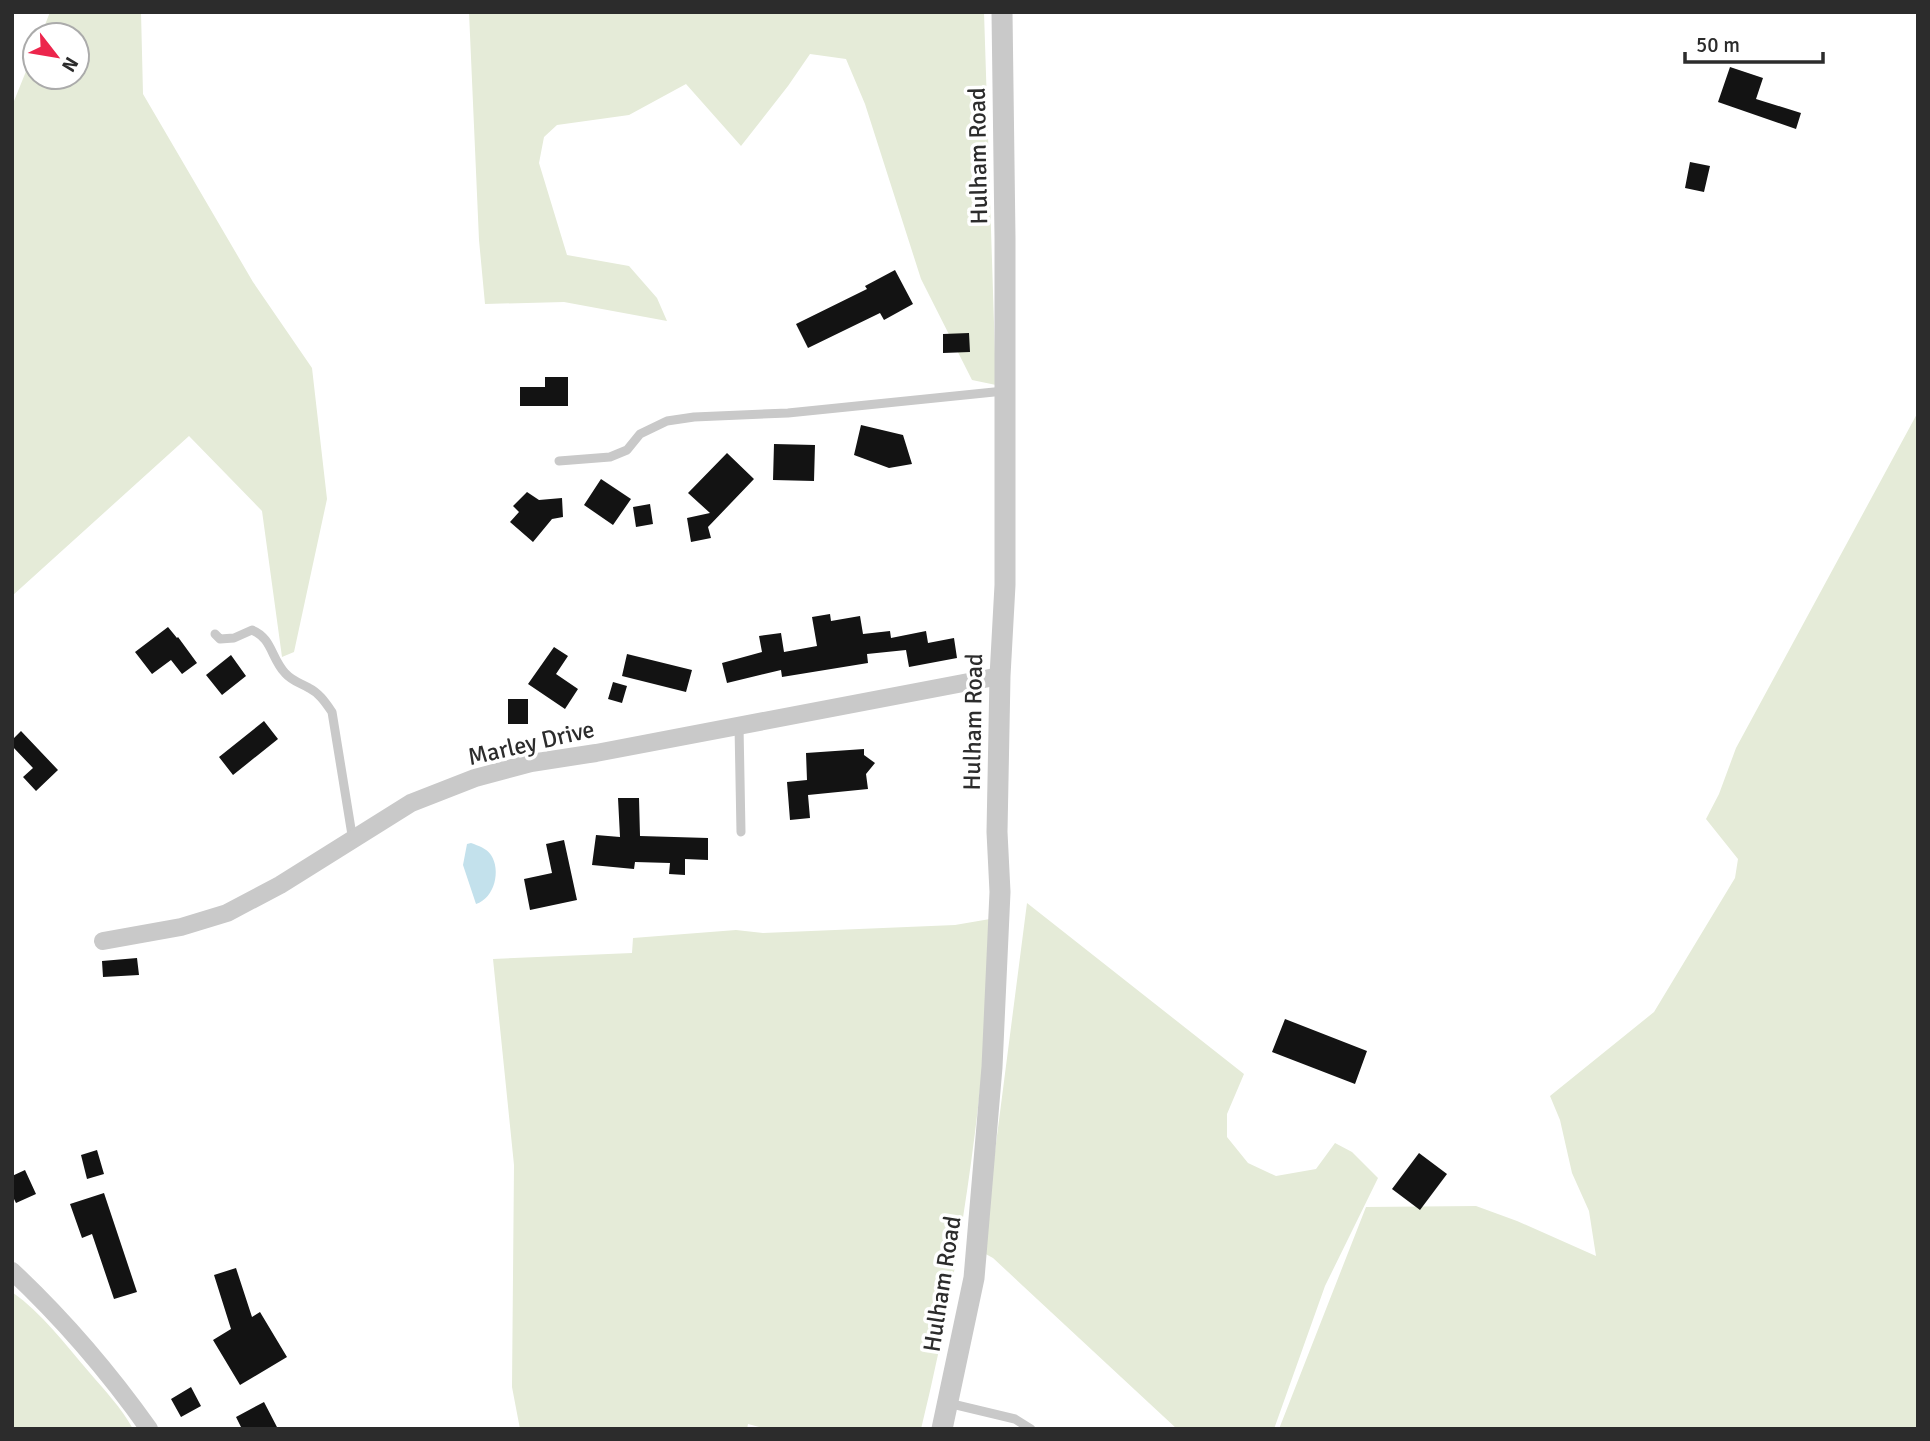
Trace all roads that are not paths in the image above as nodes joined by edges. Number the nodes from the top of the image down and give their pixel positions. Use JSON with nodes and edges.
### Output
{"nodes":[{"id":1,"x":1002,"y":12,"type":"edge"},
{"id":2,"x":1004,"y":391,"type":"junction"},
{"id":3,"x":559,"y":461,"type":"dead end"},
{"id":4,"x":215,"y":634,"type":"dead end"},
{"id":5,"x":1000,"y":676,"type":"junction"},
{"id":6,"x":739,"y":726,"type":"junction"},
{"id":7,"x":741,"y":832,"type":"dead end"},
{"id":8,"x":353,"y":841,"type":"junction"},
{"id":9,"x":103,"y":941,"type":"dead end"},
{"id":10,"x":12,"y":1271,"type":"edge"},
{"id":11,"x":948,"y":1403,"type":"junction"},
{"id":12,"x":149,"y":1429,"type":"edge"},
{"id":13,"x":942,"y":1429,"type":"edge"},
{"id":14,"x":1031,"y":1429,"type":"edge"}],
"edges":[{"from":1,"to":2,"type":"street","name":"Hulham Road"},
{"from":2,"to":3,"type":"lane"},
{"from":2,"to":5,"type":"street","name":"Hulham Road"},
{"from":4,"to":8,"type":"lane"},
{"from":5,"to":6,"type":"street","name":"Marley Drive"},
{"from":5,"to":11,"type":"street","name":"Hulham Road"},
{"from":6,"to":7,"type":"lane"},
{"from":6,"to":8,"type":"street","name":"Marley Drive"},
{"from":8,"to":9,"type":"street","name":"Marley Drive"},
{"from":10,"to":12,"type":"street"},
{"from":11,"to":13,"type":"street","name":"Hulham Road"},
{"from":11,"to":14,"type":"lane"}]}
